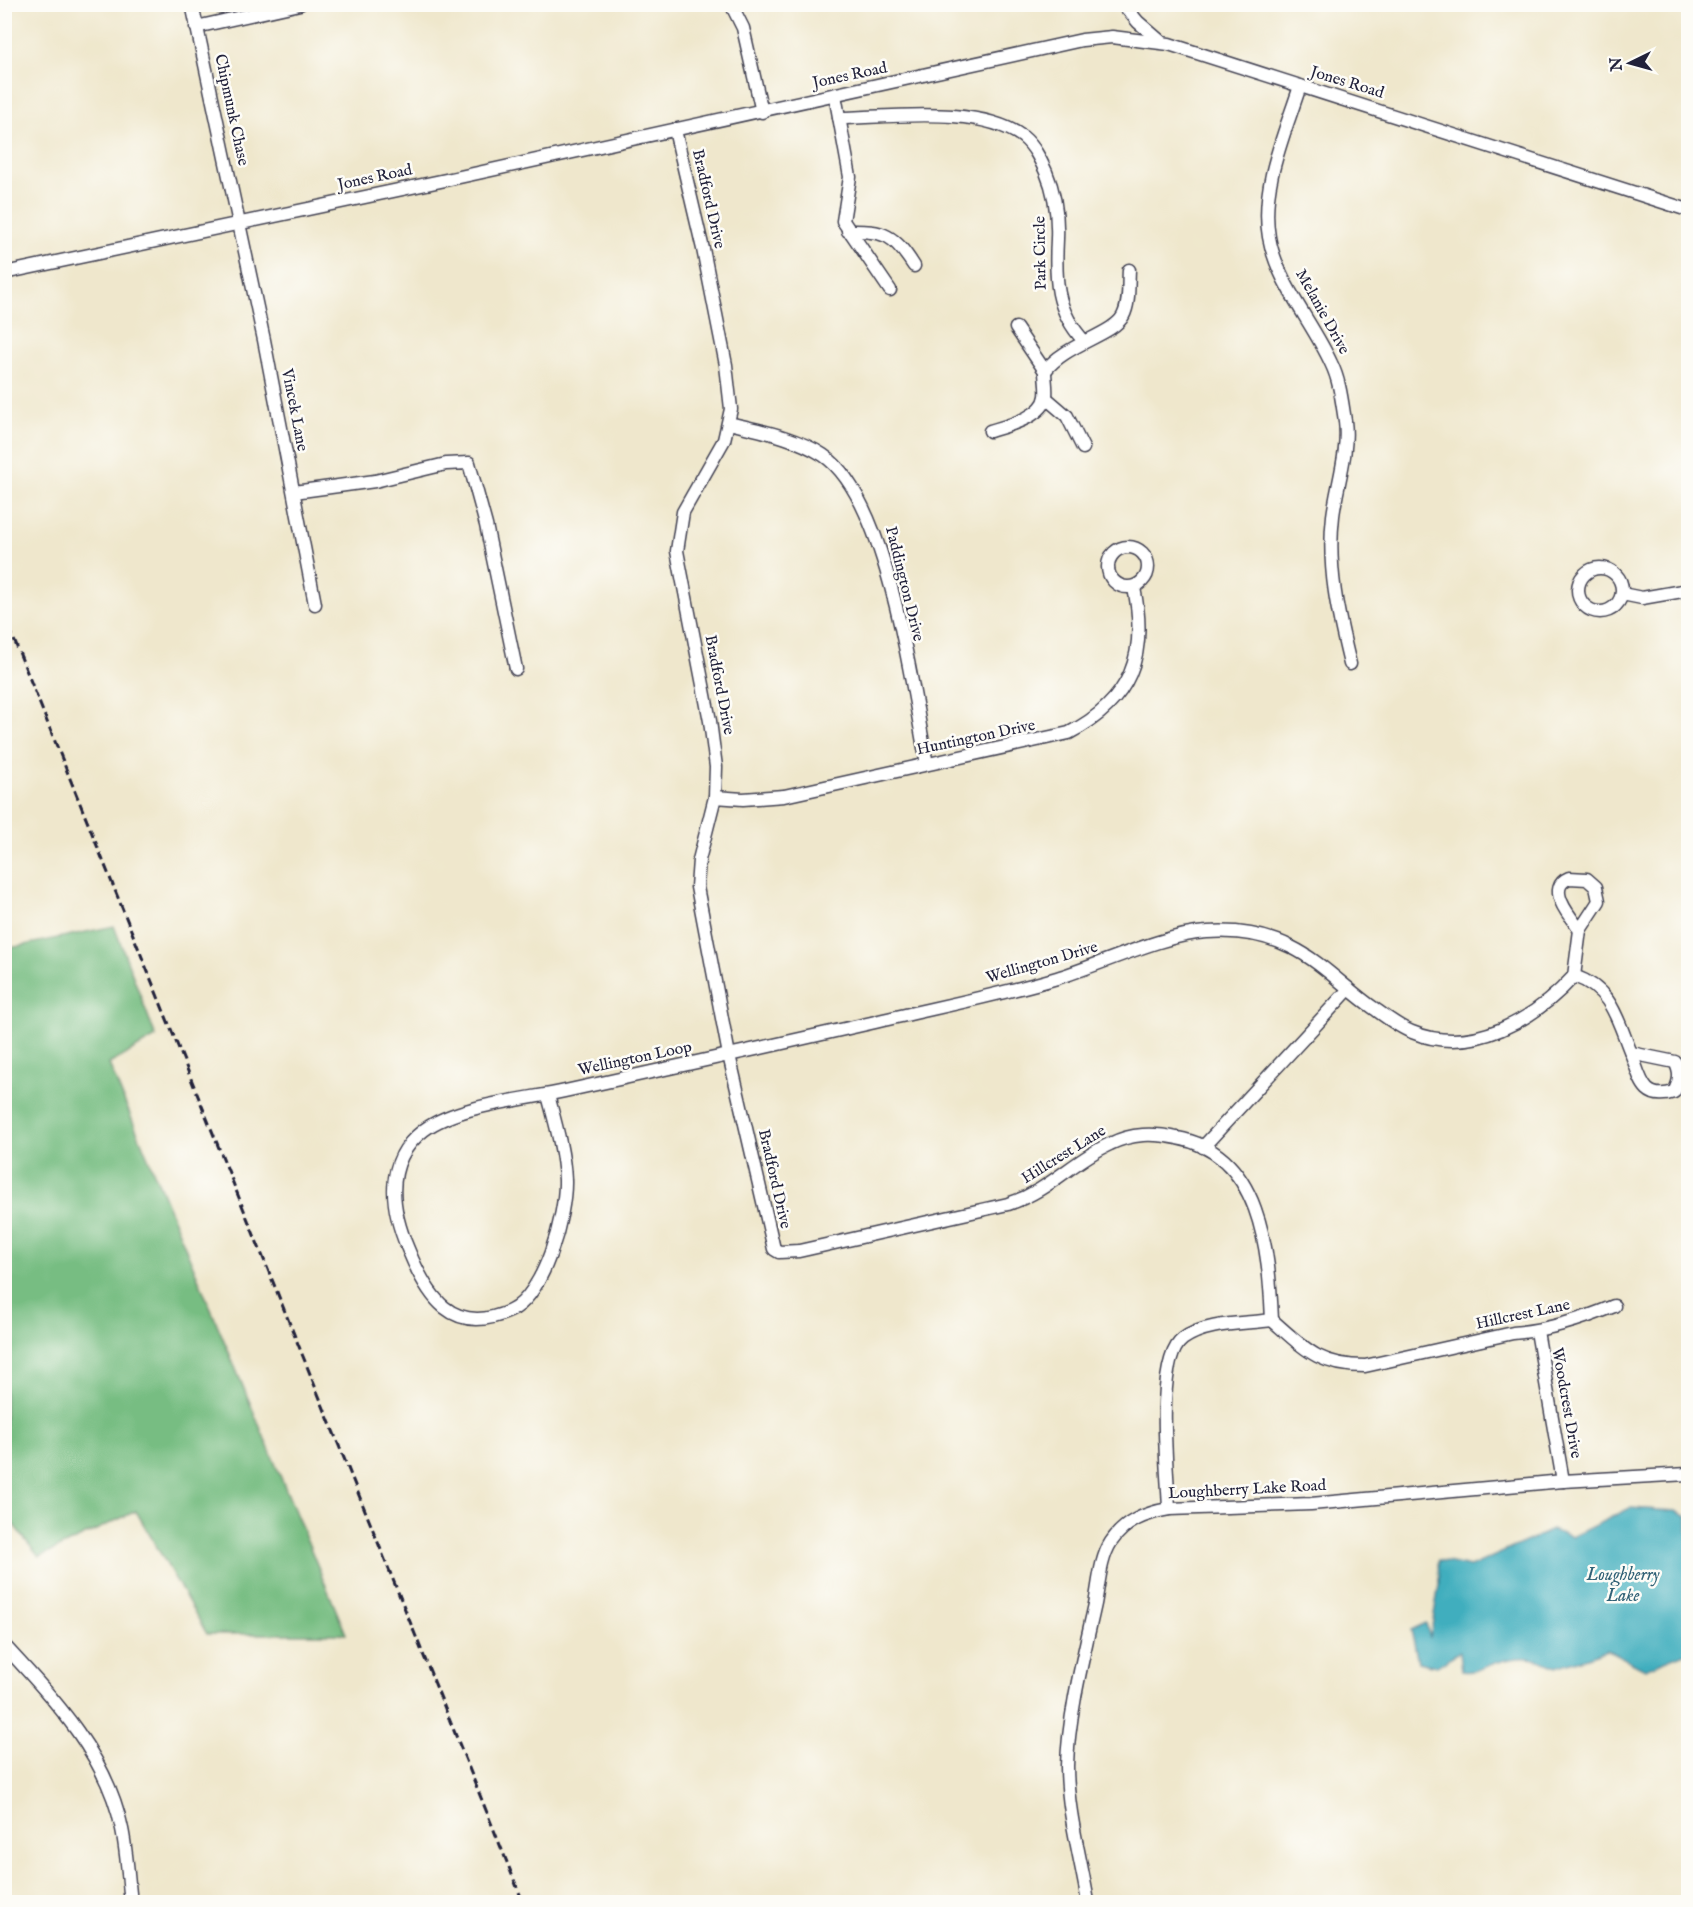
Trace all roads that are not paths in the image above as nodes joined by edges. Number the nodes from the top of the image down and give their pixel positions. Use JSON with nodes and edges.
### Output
{"nodes":[{"id":1,"x":192,"y":4,"type":"edge"},
{"id":2,"x":300,"y":4,"type":"edge"},
{"id":3,"x":731,"y":4,"type":"edge"},
{"id":4,"x":1123,"y":4,"type":"edge"},
{"id":5,"x":196,"y":27,"type":"junction"},
{"id":6,"x":1161,"y":42,"type":"junction"},
{"id":7,"x":1300,"y":86,"type":"junction"},
{"id":8,"x":836,"y":95,"type":"junction"},
{"id":9,"x":762,"y":112,"type":"junction"},
{"id":10,"x":839,"y":118,"type":"junction"},
{"id":11,"x":675,"y":130,"type":"junction"},
{"id":12,"x":1689,"y":210,"type":"edge"},
{"id":13,"x":238,"y":223,"type":"junction"},
{"id":14,"x":848,"y":231,"type":"junction"},
{"id":15,"x":914,"y":266,"type":"dead end"},
{"id":16,"x":1129,"y":270,"type":"dead end"},
{"id":17,"x":4,"y":273,"type":"edge"},
{"id":18,"x":890,"y":290,"type":"dead end"},
{"id":19,"x":1016,"y":327,"type":"dead end"},
{"id":20,"x":1084,"y":341,"type":"junction"},
{"id":21,"x":1045,"y":372,"type":"junction"},
{"id":22,"x":1046,"y":398,"type":"junction"},
{"id":23,"x":729,"y":423,"type":"junction"},
{"id":24,"x":990,"y":431,"type":"dead end"},
{"id":25,"x":1083,"y":448,"type":"dead end"},
{"id":26,"x":294,"y":492,"type":"junction"},
{"id":27,"x":1134,"y":588,"type":"dead end"},
{"id":28,"x":1689,"y":590,"type":"edge"},
{"id":29,"x":1622,"y":594,"type":"dead end"},
{"id":30,"x":315,"y":604,"type":"dead end"},
{"id":31,"x":1350,"y":664,"type":"dead end"},
{"id":32,"x":516,"y":669,"type":"dead end"},
{"id":33,"x":927,"y":764,"type":"junction"},
{"id":34,"x":715,"y":797,"type":"junction"},
{"id":35,"x":1580,"y":930,"type":"dead end"},
{"id":36,"x":1574,"y":976,"type":"junction"},
{"id":37,"x":1349,"y":990,"type":"junction"},
{"id":38,"x":1631,"y":1053,"type":"dead end"},
{"id":39,"x":729,"y":1055,"type":"junction"},
{"id":40,"x":548,"y":1095,"type":"junction"},
{"id":41,"x":1203,"y":1147,"type":"junction"},
{"id":42,"x":779,"y":1252,"type":"joint"},
{"id":43,"x":1614,"y":1306,"type":"dead end"},
{"id":44,"x":1272,"y":1320,"type":"junction"},
{"id":45,"x":1537,"y":1331,"type":"junction"},
{"id":46,"x":1689,"y":1474,"type":"edge"},
{"id":47,"x":1563,"y":1481,"type":"junction"},
{"id":48,"x":1169,"y":1509,"type":"junction"},
{"id":49,"x":4,"y":1645,"type":"edge"},
{"id":50,"x":131,"y":1902,"type":"edge"},
{"id":51,"x":1088,"y":1902,"type":"edge"}],
"edges":[{"from":1,"to":5,"type":"street","name":"Chipmunk Chase"},
{"from":2,"to":5,"type":"street"},
{"from":3,"to":9,"type":"street"},
{"from":4,"to":6,"type":"street"},
{"from":5,"to":13,"type":"street","name":"Chipmunk Chase"},
{"from":6,"to":7,"type":"street","name":"Jones Road"},
{"from":6,"to":8,"type":"street","name":"Jones Road"},
{"from":7,"to":12,"type":"street","name":"Jones Road"},
{"from":7,"to":31,"type":"street","name":"Melanie Drive"},
{"from":8,"to":9,"type":"street","name":"Jones Road"},
{"from":8,"to":10,"type":"street"},
{"from":9,"to":11,"type":"street","name":"Jones Road"},
{"from":10,"to":14,"type":"street"},
{"from":10,"to":20,"type":"street","name":"Park Circle"},
{"from":11,"to":13,"type":"street","name":"Jones Road"},
{"from":11,"to":23,"type":"street","name":"Bradford Drive"},
{"from":13,"to":17,"type":"street","name":"Jones Road"},
{"from":13,"to":26,"type":"street","name":"Vincek Lane"},
{"from":14,"to":15,"type":"street"},
{"from":14,"to":18,"type":"street"},
{"from":16,"to":20,"type":"street"},
{"from":19,"to":21,"type":"street"},
{"from":20,"to":21,"type":"street"},
{"from":21,"to":22,"type":"street"},
{"from":22,"to":24,"type":"street"},
{"from":22,"to":25,"type":"street"},
{"from":23,"to":33,"type":"street","name":"Paddington Drive"},
{"from":23,"to":34,"type":"street","name":"Bradford Drive"},
{"from":26,"to":30,"type":"street","name":"Vincek Lane"},
{"from":26,"to":32,"type":"street"},
{"from":27,"to":33,"type":"street","name":"Huntington Drive"},
{"from":28,"to":29,"type":"street"},
{"from":33,"to":34,"type":"street","name":"Huntington Drive"},
{"from":34,"to":39,"type":"street","name":"Bradford Drive"},
{"from":35,"to":36,"type":"street"},
{"from":36,"to":37,"type":"street","name":"Wellington Drive"},
{"from":36,"to":38,"type":"street"},
{"from":37,"to":39,"type":"street","name":"Wellington Drive"},
{"from":37,"to":41,"type":"street"},
{"from":39,"to":40,"type":"street","name":"Wellington Loop"},
{"from":39,"to":42,"type":"street","name":"Bradford Drive"},
{"from":40,"to":40,"type":"street"},
{"from":41,"to":42,"type":"street","name":"Hillcrest Lane"},
{"from":41,"to":44,"type":"street","name":"Hillcrest Lane"},
{"from":43,"to":45,"type":"street","name":"Hillcrest Lane"},
{"from":44,"to":45,"type":"street","name":"Hillcrest Lane"},
{"from":44,"to":48,"type":"street"},
{"from":45,"to":47,"type":"street","name":"Woodcrest Drive"},
{"from":46,"to":47,"type":"street","name":"Loughberry Lake Road"},
{"from":47,"to":48,"type":"street","name":"Loughberry Lake Road"},
{"from":48,"to":51,"type":"street","name":"Loughberry Lake Road"},
{"from":49,"to":50,"type":"street"}]}
